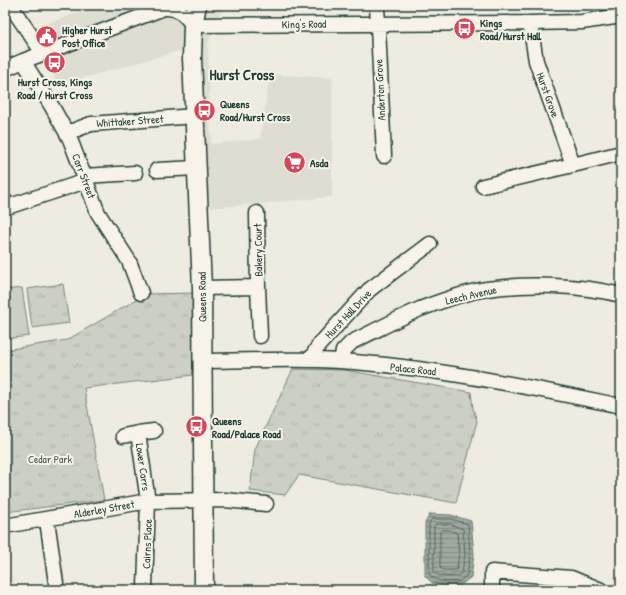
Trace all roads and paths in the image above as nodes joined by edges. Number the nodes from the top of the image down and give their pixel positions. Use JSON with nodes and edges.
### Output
{"nodes":[{"id":1,"x":10,"y":5,"type":"edge"},
{"id":2,"x":197,"y":5,"type":"edge"},
{"id":3,"x":377,"y":5,"type":"edge"},
{"id":4,"x":167,"y":6,"type":"edge"},
{"id":5,"x":147,"y":9,"type":"edge"},
{"id":6,"x":621,"y":16,"type":"edge"},
{"id":7,"x":377,"y":23,"type":"junction"},
{"id":8,"x":530,"y":23,"type":"junction"},
{"id":9,"x":193,"y":25,"type":"junction"},
{"id":10,"x":43,"y":53,"type":"junction"},
{"id":11,"x":23,"y":61,"type":"junction"},
{"id":12,"x":5,"y":69,"type":"edge"},
{"id":13,"x":194,"y":116,"type":"junction"},
{"id":14,"x":67,"y":133,"type":"junction"},
{"id":15,"x":621,"y":153,"type":"edge"},
{"id":16,"x":384,"y":156,"type":"dead end"},
{"id":17,"x":573,"y":164,"type":"junction"},
{"id":18,"x":197,"y":168,"type":"junction"},
{"id":19,"x":157,"y":170,"type":"dead end"},
{"id":20,"x":135,"y":173,"type":"dead end"},
{"id":21,"x":85,"y":179,"type":"junction"},
{"id":22,"x":483,"y":186,"type":"dead end"},
{"id":23,"x":6,"y":204,"type":"edge"},
{"id":24,"x":257,"y":213,"type":"dead end"},
{"id":25,"x":430,"y":244,"type":"dead end"},
{"id":26,"x":258,"y":287,"type":"junction"},
{"id":27,"x":202,"y":288,"type":"junction"},
{"id":28,"x":142,"y":292,"type":"dead end"},
{"id":29,"x":621,"y":294,"type":"edge"},
{"id":30,"x":260,"y":336,"type":"dead end"},
{"id":31,"x":310,"y":360,"type":"junction"},
{"id":32,"x":202,"y":361,"type":"junction"},
{"id":33,"x":340,"y":361,"type":"junction"},
{"id":34,"x":621,"y":406,"type":"edge"},
{"id":35,"x":154,"y":431,"type":"dead end"},
{"id":36,"x":138,"y":434,"type":"junction"},
{"id":37,"x":123,"y":436,"type":"dead end"},
{"id":38,"x":204,"y":499,"type":"junction"},
{"id":39,"x":148,"y":501,"type":"junction"},
{"id":40,"x":266,"y":504,"type":"dead end"},
{"id":41,"x":47,"y":520,"type":"junction"},
{"id":42,"x":5,"y":526,"type":"edge"},
{"id":43,"x":146,"y":587,"type":"dead end"},
{"id":44,"x":56,"y":590,"type":"edge"},
{"id":45,"x":204,"y":590,"type":"edge"},
{"id":46,"x":492,"y":590,"type":"edge"},
{"id":47,"x":602,"y":590,"type":"edge"}],
"edges":[{"from":1,"to":10,"type":"street"},
{"from":2,"to":9,"type":"main road","name":"Queens Road"},
{"from":3,"to":7,"type":"street","name":"Anderton Grove"},
{"from":4,"to":5,"type":"street"},
{"from":4,"to":9,"type":"street"},
{"from":5,"to":10,"type":"street"},
{"from":6,"to":8,"type":"street","name":"King's Road"},
{"from":7,"to":8,"type":"street","name":"King's Road"},
{"from":7,"to":9,"type":"street","name":"King's Road"},
{"from":7,"to":16,"type":"street","name":"Anderton Grove"},
{"from":8,"to":17,"type":"street","name":"Hurst Grove"},
{"from":9,"to":13,"type":"main road","name":"Queens Road"},
{"from":10,"to":11,"type":"street"},
{"from":11,"to":12,"type":"street"},
{"from":11,"to":14,"type":"street","name":"Carr Street"},
{"from":13,"to":14,"type":"street","name":"Whittaker Street"},
{"from":13,"to":18,"type":"main road","name":"Queens Road"},
{"from":14,"to":21,"type":"street","name":"Carr Street"},
{"from":15,"to":17,"type":"street"},
{"from":17,"to":22,"type":"street"},
{"from":18,"to":19,"type":"street"},
{"from":18,"to":27,"type":"main road","name":"Queens Road"},
{"from":20,"to":21,"type":"street"},
{"from":21,"to":23,"type":"street"},
{"from":21,"to":28,"type":"street","name":"Carr Street"},
{"from":24,"to":26,"type":"street","name":"Bakery Court"},
{"from":25,"to":31,"type":"street","name":"Hurst Hall Drive"},
{"from":26,"to":27,"type":"street","name":"Bakery Court"},
{"from":26,"to":30,"type":"street","name":"Bakery Court"},
{"from":27,"to":32,"type":"main road","name":"Queens Road"},
{"from":29,"to":33,"type":"street","name":"Leech Avenue"},
{"from":31,"to":32,"type":"street","name":"Palace Road"},
{"from":31,"to":33,"type":"street","name":"Palace Road"},
{"from":32,"to":38,"type":"main road","name":"Queens Road"},
{"from":33,"to":34,"type":"street","name":"Palace Road"},
{"from":35,"to":36,"type":"street","name":"Lower Carrs"},
{"from":36,"to":37,"type":"street","name":"Lower Carrs"},
{"from":36,"to":39,"type":"street","name":"Lower Carrs"},
{"from":38,"to":39,"type":"street","name":"Alderley Street"},
{"from":38,"to":40,"type":"street","name":"Alderley Street"},
{"from":38,"to":45,"type":"main road","name":"Queens Road"},
{"from":39,"to":41,"type":"street","name":"Alderley Street"},
{"from":39,"to":43,"type":"street","name":"Cairns Place"},
{"from":41,"to":42,"type":"street","name":"Alderley Street"},
{"from":41,"to":44,"type":"street"},
{"from":46,"to":47,"type":"street"}]}
